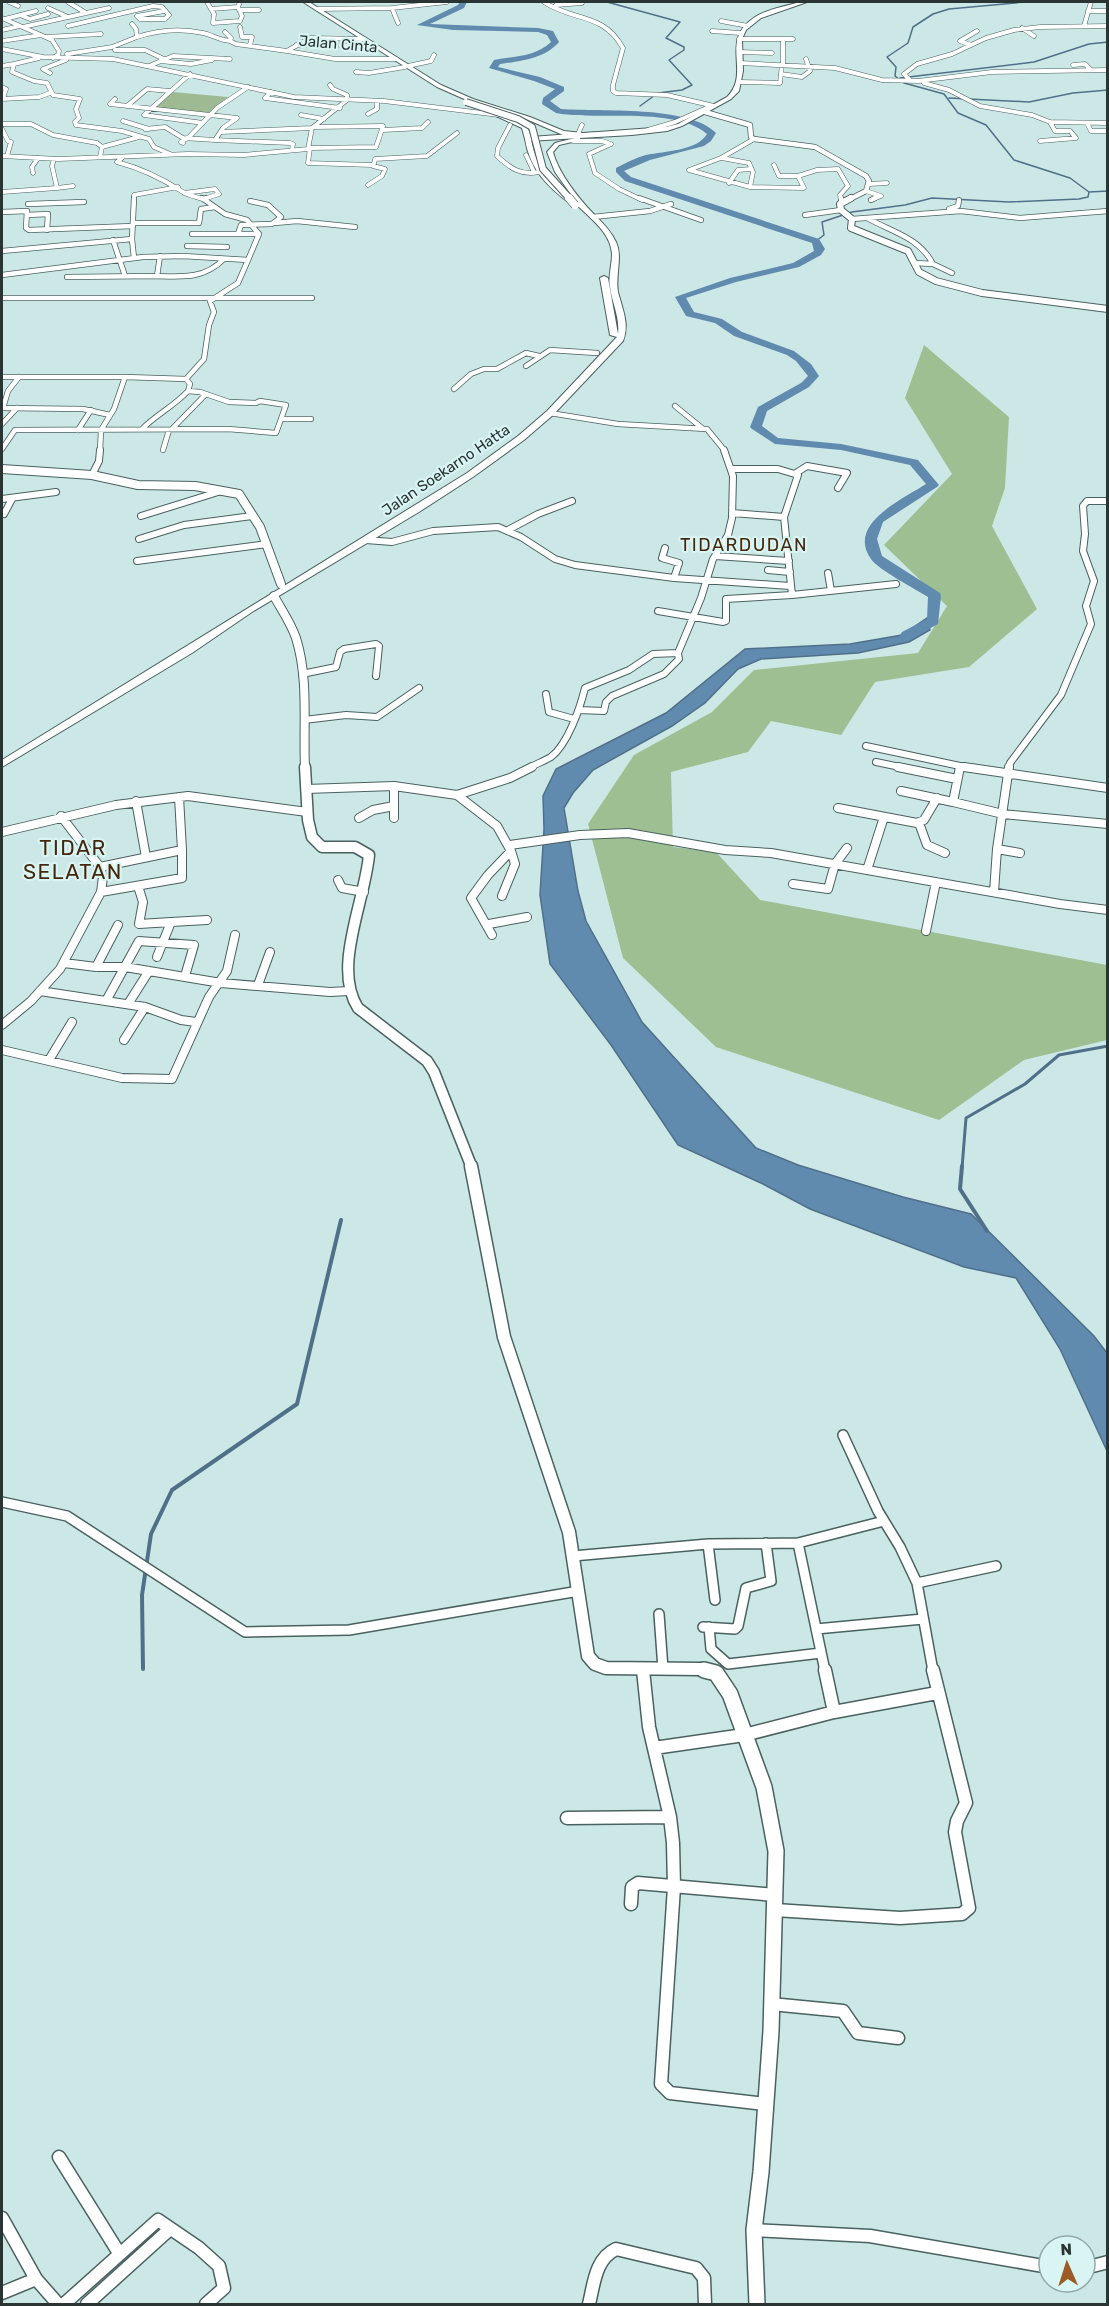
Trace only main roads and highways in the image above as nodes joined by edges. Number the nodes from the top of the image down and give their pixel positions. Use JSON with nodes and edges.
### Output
{"nodes":[{"id":1,"x":804,"y":2,"type":"edge"},
{"id":2,"x":308,"y":3,"type":"edge"},
{"id":3,"x":407,"y":67,"type":"junction"},
{"id":4,"x":419,"y":77,"type":"junction"},
{"id":5,"x":470,"y":101,"type":"junction"},
{"id":6,"x":632,"y":133,"type":"junction"},
{"id":7,"x":574,"y":138,"type":"junction"},
{"id":8,"x":528,"y":139,"type":"junction"},
{"id":9,"x":579,"y":206,"type":"junction"},
{"id":10,"x":616,"y":339,"type":"junction"},
{"id":11,"x":209,"y":632,"type":"junction"},
{"id":12,"x":2,"y":755,"type":"edge"},
{"id":13,"x":2,"y":764,"type":"edge"}],
"edges":[{"from":1,"to":6,"type":"main road"},
{"from":2,"to":3,"type":"main road"},
{"from":3,"to":4,"type":"main road"},
{"from":3,"to":5,"type":"main road"},
{"from":4,"to":5,"type":"main road"},
{"from":4,"to":8,"type":"main road"},
{"from":5,"to":7,"type":"main road"},
{"from":5,"to":9,"type":"main road","bridge":true},
{"from":6,"to":7,"type":"main road"},
{"from":6,"to":8,"type":"main road"},
{"from":7,"to":9,"type":"main road"},
{"from":8,"to":9,"type":"main road"},
{"from":9,"to":10,"type":"main road"},
{"from":9,"to":10,"type":"main road"},
{"from":10,"to":11,"type":"main road","name":"Jalan Soekarno Hatta"},
{"from":10,"to":11,"type":"main road","name":"Jalan Soekarno Hatta"},
{"from":11,"to":12,"type":"main road","name":"Jalan Soekarno Hatta"},
{"from":11,"to":13,"type":"main road","name":"Jalan Soekarno Hatta"}]}
